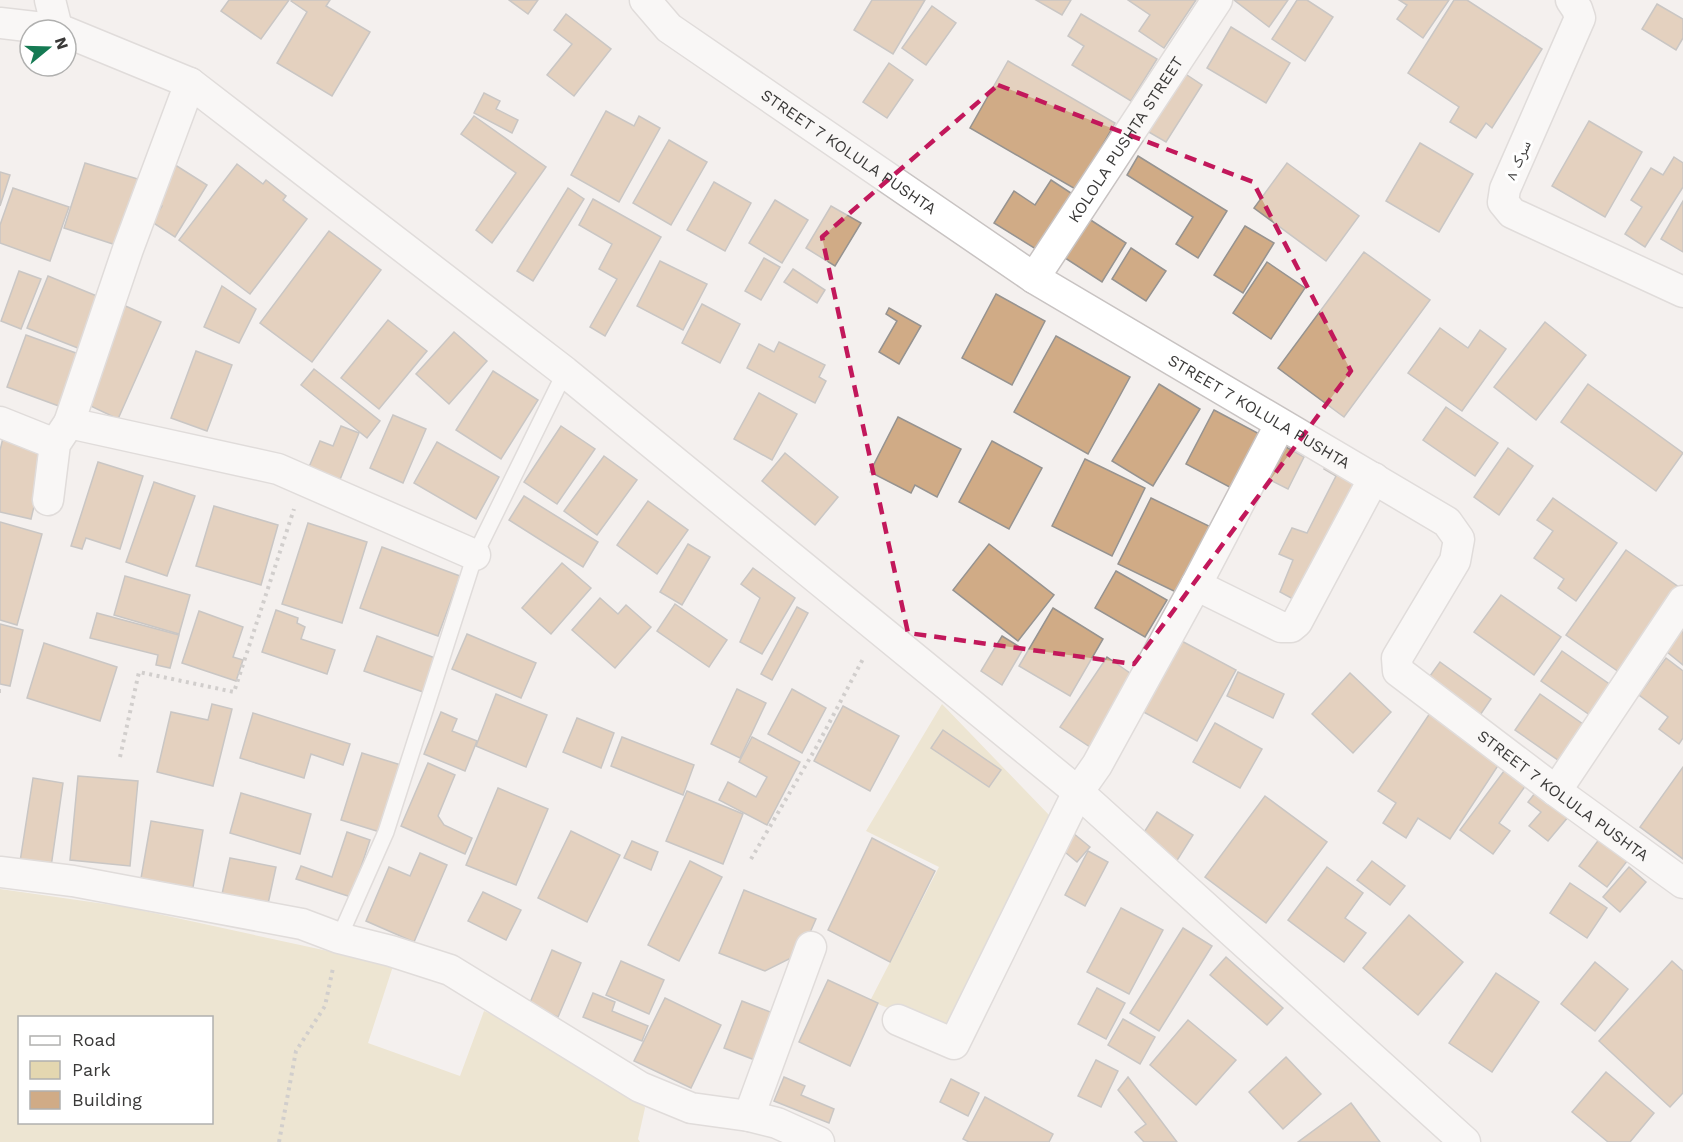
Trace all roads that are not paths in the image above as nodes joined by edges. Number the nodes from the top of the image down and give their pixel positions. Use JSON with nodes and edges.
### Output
{"nodes":[{"id":1,"x":645,"y":0,"type":"edge"},
{"id":2,"x":1217,"y":0,"type":"edge"},
{"id":3,"x":1572,"y":0,"type":"edge"},
{"id":4,"x":0,"y":23,"type":"edge"},
{"id":5,"x":18,"y":23,"type":"edge"},
{"id":6,"x":78,"y":32,"type":"edge"},
{"id":7,"x":190,"y":83,"type":"junction"},
{"id":8,"x":1034,"y":278,"type":"junction"},
{"id":9,"x":1683,"y":292,"type":"edge"},
{"id":10,"x":565,"y":372,"type":"junction"},
{"id":11,"x":0,"y":422,"type":"edge"},
{"id":12,"x":1280,"y":425,"type":"junction"},
{"id":13,"x":62,"y":433,"type":"junction"},
{"id":14,"x":1374,"y":478,"type":"junction"},
{"id":15,"x":48,"y":500,"type":"dead end"},
{"id":16,"x":475,"y":555,"type":"junction"},
{"id":17,"x":1196,"y":585,"type":"junction"},
{"id":18,"x":1683,"y":601,"type":"edge"},
{"id":19,"x":1556,"y":791,"type":"junction"},
{"id":20,"x":1078,"y":792,"type":"junction"},
{"id":21,"x":0,"y":872,"type":"edge"},
{"id":22,"x":1683,"y":882,"type":"edge"},
{"id":23,"x":339,"y":938,"type":"junction"},
{"id":24,"x":811,"y":947,"type":"dead end"},
{"id":25,"x":898,"y":1020,"type":"dead end"},
{"id":26,"x":748,"y":1116,"type":"junction"},
{"id":27,"x":819,"y":1142,"type":"edge"},
{"id":28,"x":1465,"y":1142,"type":"edge"}],
"edges":[{"from":1,"to":8,"type":"street","name":"STREET 7 KOLULA PUSHTA"},
{"from":2,"to":8,"type":"street","name":"KOLOLA PUSHTA STREET"},
{"from":3,"to":9,"type":"street","name":"سرک ۸"},
{"from":4,"to":5,"type":"street"},
{"from":6,"to":7,"type":"street"},
{"from":7,"to":10,"type":"street"},
{"from":7,"to":13,"type":"street"},
{"from":8,"to":12,"type":"street","name":"STREET 7 KOLULA PUSHTA"},
{"from":10,"to":16,"type":"lane"},
{"from":10,"to":20,"type":"street"},
{"from":11,"to":13,"type":"street"},
{"from":12,"to":14,"type":"street","name":"STREET 7 KOLULA PUSHTA"},
{"from":12,"to":17,"type":"street"},
{"from":13,"to":15,"type":"street"},
{"from":13,"to":16,"type":"street"},
{"from":14,"to":17,"type":"street"},
{"from":14,"to":19,"type":"street","name":"STREET 7 KOLULA PUSHTA"},
{"from":16,"to":23,"type":"lane"},
{"from":17,"to":20,"type":"street"},
{"from":18,"to":19,"type":"street"},
{"from":19,"to":22,"type":"street","name":"STREET 7 KOLULA PUSHTA"},
{"from":20,"to":25,"type":"street"},
{"from":20,"to":28,"type":"street"},
{"from":21,"to":23,"type":"street"},
{"from":23,"to":26,"type":"street"},
{"from":24,"to":26,"type":"street"},
{"from":26,"to":27,"type":"street"}]}
